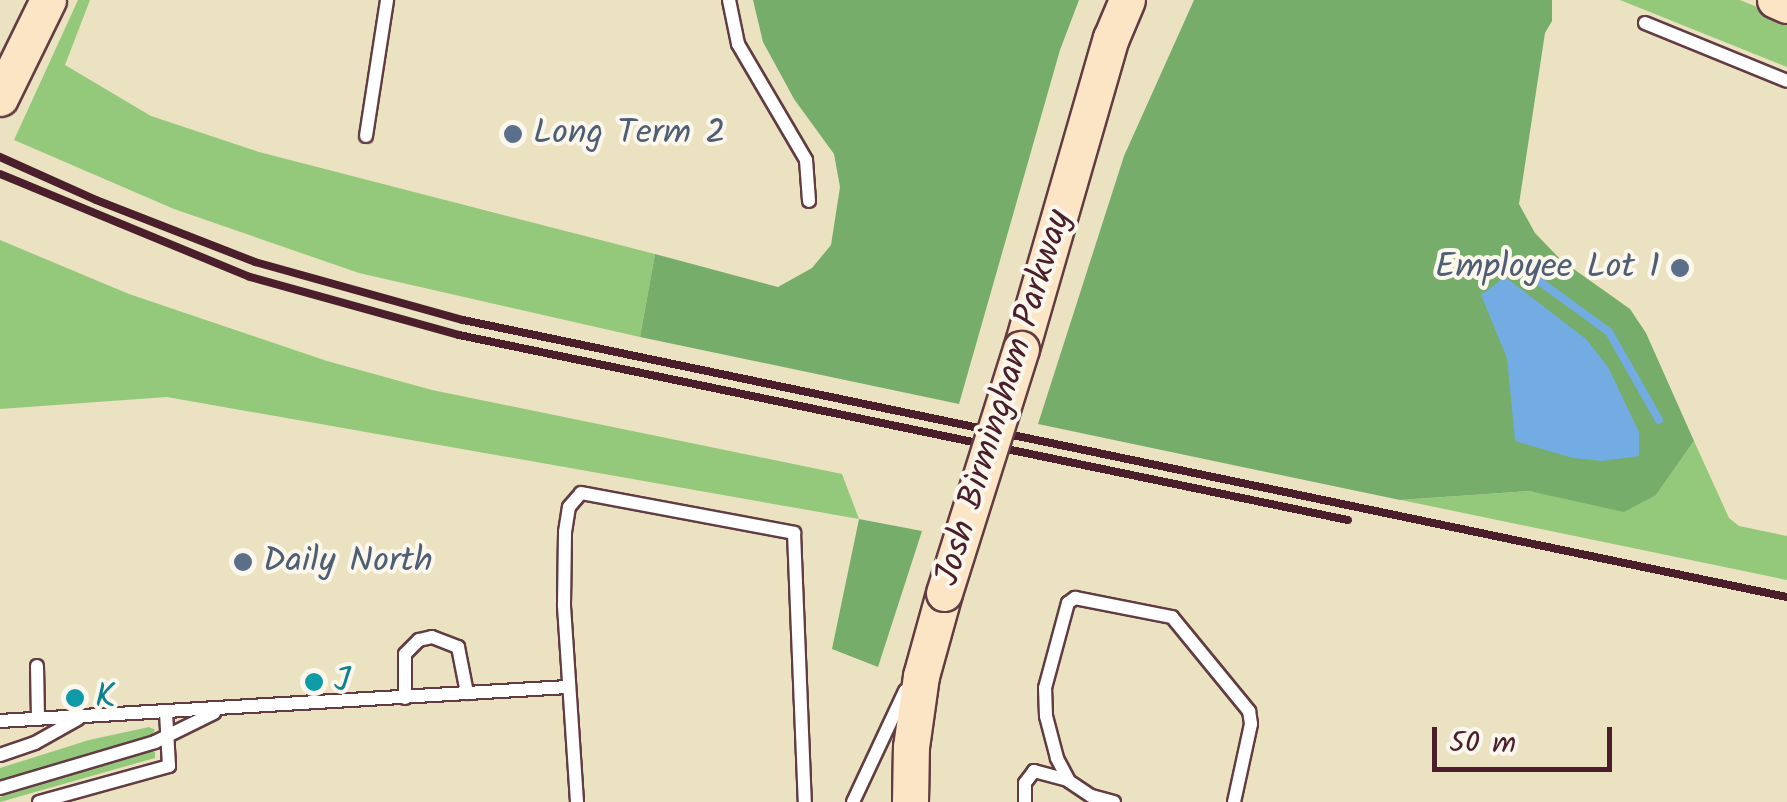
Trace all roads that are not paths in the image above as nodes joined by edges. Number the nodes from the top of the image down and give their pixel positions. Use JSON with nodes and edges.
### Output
{"nodes":[{"id":1,"x":48,"y":0,"type":"edge"},
{"id":2,"x":387,"y":0,"type":"edge"},
{"id":3,"x":729,"y":0,"type":"edge"},
{"id":4,"x":1127,"y":0,"type":"edge"},
{"id":5,"x":1775,"y":0,"type":"edge"},
{"id":6,"x":1787,"y":5,"type":"edge"},
{"id":7,"x":1645,"y":23,"type":"dead end"},
{"id":8,"x":1787,"y":81,"type":"edge"},
{"id":9,"x":7,"y":85,"type":"edge"},
{"id":10,"x":366,"y":136,"type":"dead end"},
{"id":11,"x":810,"y":201,"type":"dead end"},
{"id":12,"x":933,"y":629,"type":"junction"},
{"id":13,"x":37,"y":666,"type":"dead end"},
{"id":14,"x":568,"y":687,"type":"junction"},
{"id":15,"x":467,"y":693,"type":"junction"},
{"id":16,"x":405,"y":698,"type":"junction"},
{"id":17,"x":222,"y":709,"type":"junction"},
{"id":18,"x":166,"y":713,"type":"junction"},
{"id":19,"x":80,"y":718,"type":"junction"},
{"id":20,"x":38,"y":720,"type":"junction"},
{"id":21,"x":0,"y":721,"type":"edge"},
{"id":22,"x":168,"y":736,"type":"junction"},
{"id":23,"x":0,"y":755,"type":"edge"},
{"id":24,"x":1069,"y":782,"type":"junction"},
{"id":25,"x":0,"y":788,"type":"edge"},
{"id":26,"x":39,"y":802,"type":"edge"},
{"id":27,"x":577,"y":802,"type":"edge"},
{"id":28,"x":805,"y":802,"type":"edge"},
{"id":29,"x":853,"y":802,"type":"edge"},
{"id":30,"x":910,"y":802,"type":"edge"},
{"id":31,"x":1025,"y":802,"type":"edge"},
{"id":32,"x":1114,"y":802,"type":"edge"},
{"id":33,"x":1234,"y":802,"type":"edge"}],
"edges":[{"from":1,"to":9,"type":"main road"},
{"from":2,"to":10,"type":"lane"},
{"from":3,"to":11,"type":"lane"},
{"from":4,"to":12,"type":"main road","name":"Josh Birmingham Parkway","bridge":true},
{"from":5,"to":6,"type":"main road"},
{"from":7,"to":8,"type":"lane"},
{"from":12,"to":29,"type":"lane"},
{"from":12,"to":30,"type":"main road","name":"Josh Birmingham Parkway"},
{"from":13,"to":20,"type":"lane"},
{"from":14,"to":15,"type":"lane"},
{"from":14,"to":27,"type":"lane"},
{"from":14,"to":28,"type":"lane"},
{"from":15,"to":16,"type":"lane"},
{"from":15,"to":16,"type":"lane"},
{"from":16,"to":17,"type":"lane"},
{"from":17,"to":18,"type":"lane"},
{"from":17,"to":22,"type":"lane"},
{"from":18,"to":19,"type":"lane"},
{"from":18,"to":22,"type":"lane"},
{"from":19,"to":20,"type":"lane"},
{"from":19,"to":23,"type":"lane"},
{"from":20,"to":21,"type":"lane"},
{"from":22,"to":25,"type":"lane"},
{"from":22,"to":26,"type":"lane"},
{"from":24,"to":31,"type":"lane"},
{"from":24,"to":32,"type":"lane"},
{"from":24,"to":33,"type":"lane"}]}
